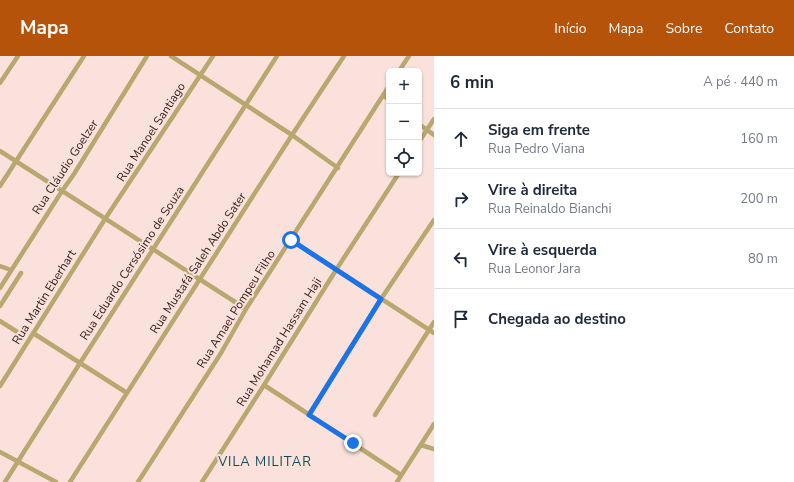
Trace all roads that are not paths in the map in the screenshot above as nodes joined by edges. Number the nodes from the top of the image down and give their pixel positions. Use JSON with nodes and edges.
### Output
{"nodes":[{"id":1,"x":18,"y":56,"type":"edge"},
{"id":2,"x":84,"y":56,"type":"edge"},
{"id":3,"x":146,"y":56,"type":"edge"},
{"id":4,"x":171,"y":56,"type":"edge"},
{"id":5,"x":213,"y":56,"type":"edge"},
{"id":6,"x":277,"y":56,"type":"edge"},
{"id":7,"x":344,"y":56,"type":"edge"},
{"id":8,"x":409,"y":56,"type":"edge"},
{"id":9,"x":401,"y":68,"type":"edge"},
{"id":10,"x":200,"y":75,"type":"junction"},
{"id":11,"x":0,"y":83,"type":"edge"},
{"id":12,"x":386,"y":91,"type":"edge"},
{"id":13,"x":383,"y":96,"type":"junction"},
{"id":14,"x":386,"y":98,"type":"edge"},
{"id":15,"x":246,"y":105,"type":"junction"},
{"id":16,"x":434,"y":119,"type":"edge"},
{"id":17,"x":422,"y":127,"type":"edge"},
{"id":18,"x":426,"y":130,"type":"junction"},
{"id":19,"x":292,"y":135,"type":"junction"},
{"id":20,"x":434,"y":135,"type":"edge"},
{"id":21,"x":420,"y":140,"type":"edge"},
{"id":22,"x":0,"y":151,"type":"edge"},
{"id":23,"x":16,"y":161,"type":"junction"},
{"id":24,"x":338,"y":168,"type":"junction"},
{"id":25,"x":397,"y":176,"type":"edge"},
{"id":26,"x":0,"y":186,"type":"edge"},
{"id":27,"x":62,"y":191,"type":"junction"},
{"id":28,"x":105,"y":220,"type":"junction"},
{"id":29,"x":434,"y":220,"type":"edge"},
{"id":30,"x":291,"y":240,"type":"junction"},
{"id":31,"x":152,"y":250,"type":"junction"},
{"id":32,"x":0,"y":266,"type":"edge"},
{"id":33,"x":11,"y":270,"type":"junction"},
{"id":34,"x":336,"y":270,"type":"junction"},
{"id":35,"x":21,"y":273,"type":"dead end"},
{"id":36,"x":199,"y":280,"type":"junction"},
{"id":37,"x":0,"y":288,"type":"edge"},
{"id":38,"x":381,"y":299,"type":"junction"},
{"id":39,"x":0,"y":306,"type":"edge"},
{"id":40,"x":246,"y":309,"type":"junction"},
{"id":41,"x":0,"y":321,"type":"edge"},
{"id":42,"x":434,"y":322,"type":"edge"},
{"id":43,"x":429,"y":330,"type":"junction"},
{"id":44,"x":33,"y":333,"type":"junction"},
{"id":45,"x":434,"y":333,"type":"edge"},
{"id":46,"x":22,"y":335,"type":"dead end"},
{"id":47,"x":80,"y":363,"type":"junction"},
{"id":48,"x":0,"y":386,"type":"edge"},
{"id":49,"x":264,"y":386,"type":"junction"},
{"id":50,"x":127,"y":392,"type":"junction"},
{"id":51,"x":309,"y":415,"type":"junction"},
{"id":52,"x":376,"y":415,"type":"dead end"},
{"id":53,"x":434,"y":424,"type":"edge"},
{"id":54,"x":421,"y":445,"type":"junction"},
{"id":55,"x":434,"y":449,"type":"edge"},
{"id":56,"x":0,"y":452,"type":"edge"},
{"id":57,"x":18,"y":462,"type":"junction"},
{"id":58,"x":402,"y":475,"type":"junction"},
{"id":59,"x":5,"y":482,"type":"edge"},
{"id":60,"x":56,"y":482,"type":"edge"},
{"id":61,"x":70,"y":482,"type":"edge"},
{"id":62,"x":138,"y":482,"type":"edge"},
{"id":63,"x":202,"y":482,"type":"edge"},
{"id":64,"x":397,"y":482,"type":"edge"}],
"edges":[{"from":1,"to":11,"type":"street"},
{"from":2,"to":23,"type":"street"},
{"from":3,"to":27,"type":"street","name":"Rua Cláudio Goelzer"},
{"from":4,"to":10,"type":"street"},
{"from":5,"to":10,"type":"street","name":"Rua Manoel Santiago"},
{"from":6,"to":15,"type":"street","name":"Rua Eduardo Cersósimo de Souza"},
{"from":7,"to":19,"type":"street","name":"Rua Mustafá Saleh Abdo Sater"},
{"from":8,"to":9,"type":"street"},
{"from":10,"to":15,"type":"street"},
{"from":10,"to":28,"type":"street","name":"Rua Manoel Santiago"},
{"from":12,"to":13,"type":"street","name":"Rua Amael Pompeu Filho"},
{"from":13,"to":14,"type":"street"},
{"from":13,"to":24,"type":"street","name":"Rua Amael Pompeu Filho"},
{"from":15,"to":19,"type":"street"},
{"from":15,"to":31,"type":"street","name":"Rua Eduardo Cersósimo de Souza"},
{"from":16,"to":18,"type":"street"},
{"from":17,"to":18,"type":"street"},
{"from":18,"to":20,"type":"street"},
{"from":18,"to":21,"type":"street"},
{"from":19,"to":24,"type":"street"},
{"from":19,"to":36,"type":"street","name":"Rua Mustafá Saleh Abdo Sater"},
{"from":22,"to":23,"type":"street"},
{"from":23,"to":26,"type":"street"},
{"from":23,"to":27,"type":"street"},
{"from":24,"to":30,"type":"street","name":"Rua Amael Pompeu Filho"},
{"from":25,"to":34,"type":"street","name":"Rua Mohamad Hassam Haji"},
{"from":27,"to":28,"type":"street"},
{"from":27,"to":33,"type":"street","name":"Rua Cláudio Goelzer"},
{"from":28,"to":31,"type":"street"},
{"from":28,"to":44,"type":"street","name":"Rua Martin Eberhart"},
{"from":29,"to":38,"type":"street"},
{"from":30,"to":34,"type":"street"},
{"from":30,"to":40,"type":"street","name":"Rua Amael Pompeu Filho"},
{"from":31,"to":36,"type":"street"},
{"from":31,"to":47,"type":"street","name":"Rua Eduardo Cersósimo de Souza"},
{"from":32,"to":33,"type":"street"},
{"from":33,"to":37,"type":"street","name":"Rua Cláudio Goelzer"},
{"from":34,"to":38,"type":"street"},
{"from":34,"to":49,"type":"street","name":"Rua Mohamad Hassam Haji"},
{"from":35,"to":39,"type":"street"},
{"from":36,"to":40,"type":"street"},
{"from":36,"to":50,"type":"street","name":"Rua Mustafá Saleh Abdo Sater"},
{"from":38,"to":43,"type":"street"},
{"from":38,"to":51,"type":"street"},
{"from":40,"to":62,"type":"street","name":"Rua Amael Pompeu Filho"},
{"from":41,"to":46,"type":"street"},
{"from":42,"to":43,"type":"street"},
{"from":43,"to":45,"type":"street"},
{"from":43,"to":52,"type":"street"},
{"from":44,"to":47,"type":"street"},
{"from":44,"to":48,"type":"street","name":"Rua Martin Eberhart"},
{"from":47,"to":50,"type":"street"},
{"from":47,"to":57,"type":"street","name":"Rua Eduardo Cersósimo de Souza"},
{"from":49,"to":51,"type":"street"},
{"from":49,"to":63,"type":"street","name":"Rua Mohamad Hassam Haji"},
{"from":50,"to":61,"type":"street","name":"Rua Mustafá Saleh Abdo Sater"},
{"from":51,"to":58,"type":"street"},
{"from":53,"to":54,"type":"street"},
{"from":54,"to":55,"type":"street"},
{"from":54,"to":58,"type":"street"},
{"from":56,"to":57,"type":"street"},
{"from":57,"to":59,"type":"street","name":"Rua Eduardo Cersósimo de Souza"},
{"from":57,"to":60,"type":"street"},
{"from":58,"to":64,"type":"street"}]}
